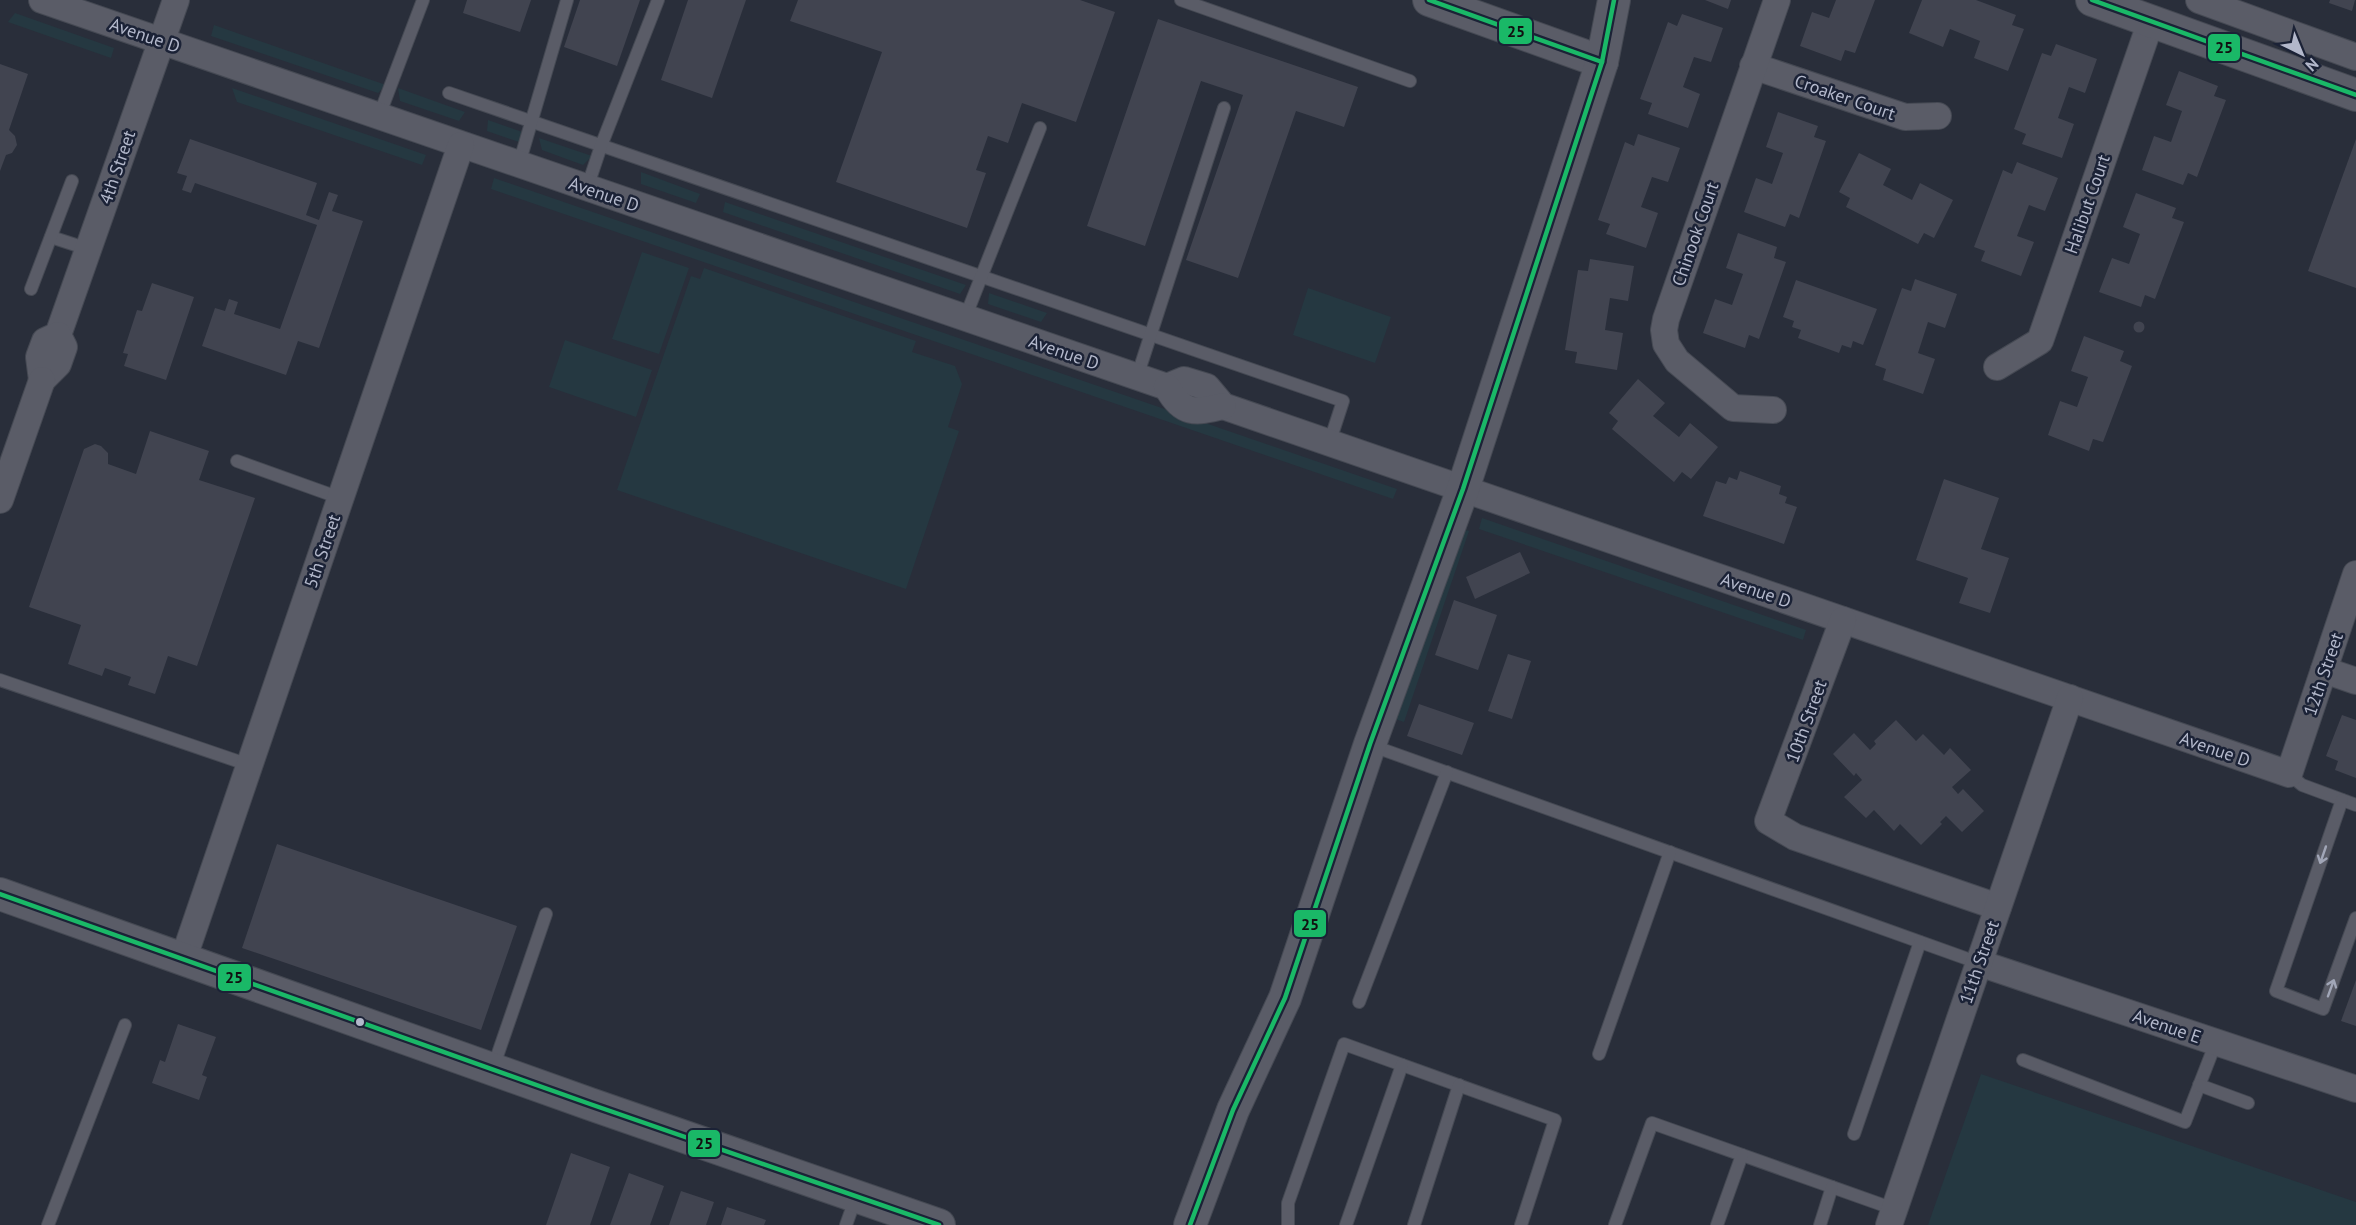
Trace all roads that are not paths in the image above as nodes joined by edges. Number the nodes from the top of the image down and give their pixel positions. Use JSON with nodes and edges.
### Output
{"nodes":[{"id":1,"x":42,"y":0,"type":"edge"},
{"id":2,"x":176,"y":0,"type":"edge"},
{"id":3,"x":423,"y":0,"type":"edge"},
{"id":4,"x":567,"y":0,"type":"edge"},
{"id":5,"x":658,"y":0,"type":"edge"},
{"id":6,"x":1181,"y":0,"type":"edge"},
{"id":7,"x":1429,"y":0,"type":"edge"},
{"id":8,"x":1614,"y":0,"type":"edge"},
{"id":9,"x":1777,"y":0,"type":"edge"},
{"id":10,"x":2092,"y":0,"type":"edge"},
{"id":11,"x":2199,"y":0,"type":"edge"},
{"id":12,"x":2151,"y":21,"type":"junction"},
{"id":13,"x":161,"y":41,"type":"junction"},
{"id":14,"x":2356,"y":57,"type":"edge"},
{"id":15,"x":1602,"y":62,"type":"junction"},
{"id":16,"x":1753,"y":66,"type":"junction"},
{"id":17,"x":1410,"y":81,"type":"dead end"},
{"id":18,"x":449,"y":93,"type":"dead end"},
{"id":19,"x":2356,"y":96,"type":"edge"},
{"id":20,"x":1224,"y":108,"type":"dead end"},
{"id":21,"x":379,"y":116,"type":"junction"},
{"id":22,"x":1938,"y":116,"type":"dead end"},
{"id":23,"x":532,"y":122,"type":"junction"},
{"id":24,"x":1040,"y":128,"type":"dead end"},
{"id":25,"x":461,"y":144,"type":"junction"},
{"id":26,"x":601,"y":146,"type":"junction"},
{"id":27,"x":519,"y":165,"type":"junction"},
{"id":28,"x":72,"y":181,"type":"dead end"},
{"id":29,"x":587,"y":188,"type":"junction"},
{"id":30,"x":51,"y":237,"type":"junction"},
{"id":31,"x":88,"y":249,"type":"junction"},
{"id":32,"x":981,"y":277,"type":"junction"},
{"id":33,"x":32,"y":289,"type":"dead end"},
{"id":34,"x":965,"y":318,"type":"junction"},
{"id":35,"x":1150,"y":335,"type":"junction"},
{"id":36,"x":1997,"y":367,"type":"dead end"},
{"id":37,"x":1137,"y":377,"type":"junction"},
{"id":38,"x":1773,"y":411,"type":"dead end"},
{"id":39,"x":1329,"y":444,"type":"junction"},
{"id":40,"x":237,"y":461,"type":"dead end"},
{"id":41,"x":1463,"y":489,"type":"junction"},
{"id":42,"x":340,"y":498,"type":"junction"},
{"id":43,"x":0,"y":500,"type":"edge"},
{"id":44,"x":2356,"y":574,"type":"edge"},
{"id":45,"x":1843,"y":620,"type":"junction"},
{"id":46,"x":2324,"y":670,"type":"junction"},
{"id":47,"x":0,"y":680,"type":"edge"},
{"id":48,"x":2356,"y":681,"type":"edge"},
{"id":49,"x":2070,"y":698,"type":"junction"},
{"id":50,"x":1370,"y":744,"type":"junction"},
{"id":51,"x":249,"y":765,"type":"junction"},
{"id":52,"x":1447,"y":772,"type":"junction"},
{"id":53,"x":2289,"y":774,"type":"junction"},
{"id":54,"x":2342,"y":800,"type":"junction"},
{"id":55,"x":2356,"y":805,"type":"edge"},
{"id":56,"x":1671,"y":852,"type":"junction"},
{"id":57,"x":0,"y":894,"type":"edge"},
{"id":58,"x":1998,"y":907,"type":"junction"},
{"id":59,"x":546,"y":914,"type":"dead end"},
{"id":60,"x":2356,"y":918,"type":"edge"},
{"id":61,"x":1920,"y":942,"type":"junction"},
{"id":62,"x":184,"y":957,"type":"junction"},
{"id":63,"x":1979,"y":963,"type":"junction"},
{"id":64,"x":1359,"y":1002,"type":"dead end"},
{"id":65,"x":125,"y":1024,"type":"dead end"},
{"id":66,"x":2216,"y":1042,"type":"junction"},
{"id":67,"x":1599,"y":1054,"type":"dead end"},
{"id":68,"x":2023,"y":1060,"type":"dead end"},
{"id":69,"x":1402,"y":1065,"type":"junction"},
{"id":70,"x":493,"y":1069,"type":"junction"},
{"id":71,"x":2199,"y":1085,"type":"junction"},
{"id":72,"x":1460,"y":1086,"type":"junction"},
{"id":73,"x":2356,"y":1089,"type":"edge"},
{"id":74,"x":2248,"y":1103,"type":"dead end"},
{"id":75,"x":1854,"y":1134,"type":"dead end"},
{"id":76,"x":1742,"y":1155,"type":"junction"},
{"id":77,"x":1832,"y":1187,"type":"junction"},
{"id":78,"x":851,"y":1211,"type":"edge"},
{"id":79,"x":1892,"y":1217,"type":"edge"},
{"id":80,"x":48,"y":1225,"type":"edge"},
{"id":81,"x":939,"y":1225,"type":"edge"},
{"id":82,"x":1190,"y":1225,"type":"edge"},
{"id":83,"x":1288,"y":1225,"type":"edge"},
{"id":84,"x":1346,"y":1225,"type":"edge"},
{"id":85,"x":1413,"y":1225,"type":"edge"},
{"id":86,"x":1521,"y":1225,"type":"edge"},
{"id":87,"x":1615,"y":1225,"type":"edge"},
{"id":88,"x":1717,"y":1225,"type":"edge"},
{"id":89,"x":1820,"y":1225,"type":"edge"}],
"edges":[{"from":1,"to":13,"type":"street","name":"Avenue D"},
{"from":2,"to":13,"type":"street","name":"4th Street"},
{"from":3,"to":21,"type":"lane"},
{"from":4,"to":23,"type":"lane"},
{"from":5,"to":26,"type":"lane"},
{"from":6,"to":17,"type":"lane"},
{"from":7,"to":15,"type":"street"},
{"from":8,"to":15,"type":"street"},
{"from":9,"to":16,"type":"street","name":"Chinook Court"},
{"from":10,"to":12,"type":"street"},
{"from":11,"to":14,"type":"street"},
{"from":12,"to":19,"type":"street"},
{"from":12,"to":36,"type":"street","name":"Halibut Court"},
{"from":13,"to":21,"type":"street","name":"Avenue D"},
{"from":13,"to":31,"type":"street","name":"4th Street"},
{"from":15,"to":41,"type":"street"},
{"from":16,"to":22,"type":"street","name":"Croaker Court"},
{"from":16,"to":38,"type":"street","name":"Chinook Court"},
{"from":18,"to":23,"type":"lane"},
{"from":20,"to":35,"type":"lane"},
{"from":21,"to":25,"type":"street","name":"Avenue D"},
{"from":23,"to":26,"type":"lane"},
{"from":23,"to":27,"type":"lane"},
{"from":24,"to":32,"type":"lane"},
{"from":25,"to":27,"type":"street","name":"Avenue D"},
{"from":25,"to":42,"type":"street","name":"5th Street"},
{"from":26,"to":29,"type":"lane"},
{"from":26,"to":32,"type":"lane"},
{"from":27,"to":29,"type":"street","name":"Avenue D"},
{"from":28,"to":30,"type":"lane"},
{"from":29,"to":34,"type":"street","name":"Avenue D"},
{"from":30,"to":31,"type":"lane"},
{"from":30,"to":33,"type":"lane"},
{"from":31,"to":43,"type":"street","name":"4th Street"},
{"from":32,"to":34,"type":"lane"},
{"from":32,"to":35,"type":"lane"},
{"from":34,"to":37,"type":"street","name":"Avenue D"},
{"from":35,"to":37,"type":"lane"},
{"from":35,"to":39,"type":"lane"},
{"from":37,"to":39,"type":"street","name":"Avenue D"},
{"from":39,"to":41,"type":"street","name":"Avenue D"},
{"from":40,"to":42,"type":"lane"},
{"from":41,"to":45,"type":"street","name":"Avenue D"},
{"from":41,"to":50,"type":"street"},
{"from":42,"to":51,"type":"street","name":"5th Street"},
{"from":44,"to":46,"type":"street","name":"12th Street"},
{"from":45,"to":49,"type":"street","name":"Avenue D"},
{"from":45,"to":58,"type":"street","name":"10th Street"},
{"from":46,"to":48,"type":"street"},
{"from":46,"to":53,"type":"street","name":"12th Street"},
{"from":47,"to":51,"type":"lane"},
{"from":49,"to":53,"type":"street","name":"Avenue D"},
{"from":49,"to":58,"type":"street","name":"11th Street"},
{"from":50,"to":52,"type":"lane"},
{"from":50,"to":82,"type":"street"},
{"from":51,"to":62,"type":"street","name":"5th Street"},
{"from":52,"to":56,"type":"lane"},
{"from":52,"to":64,"type":"lane"},
{"from":53,"to":54,"type":"lane"},
{"from":54,"to":55,"type":"lane"},
{"from":54,"to":60,"type":"lane","one_way":true},
{"from":56,"to":61,"type":"lane"},
{"from":56,"to":67,"type":"lane"},
{"from":57,"to":62,"type":"street"},
{"from":58,"to":63,"type":"street","name":"11th Street"},
{"from":59,"to":70,"type":"lane"},
{"from":61,"to":63,"type":"lane"},
{"from":61,"to":75,"type":"lane"},
{"from":62,"to":70,"type":"street"},
{"from":63,"to":66,"type":"street","name":"Avenue E"},
{"from":63,"to":79,"type":"street","name":"11th Street"},
{"from":65,"to":80,"type":"lane"},
{"from":66,"to":71,"type":"lane"},
{"from":66,"to":73,"type":"street","name":"Avenue E"},
{"from":68,"to":71,"type":"lane"},
{"from":69,"to":72,"type":"lane"},
{"from":69,"to":83,"type":"lane"},
{"from":69,"to":84,"type":"lane"},
{"from":70,"to":78,"type":"street"},
{"from":71,"to":74,"type":"lane"},
{"from":72,"to":85,"type":"lane"},
{"from":72,"to":86,"type":"lane"},
{"from":76,"to":77,"type":"lane"},
{"from":76,"to":87,"type":"lane"},
{"from":76,"to":88,"type":"lane"},
{"from":77,"to":79,"type":"lane"},
{"from":77,"to":89,"type":"lane"},
{"from":78,"to":81,"type":"street"}]}
